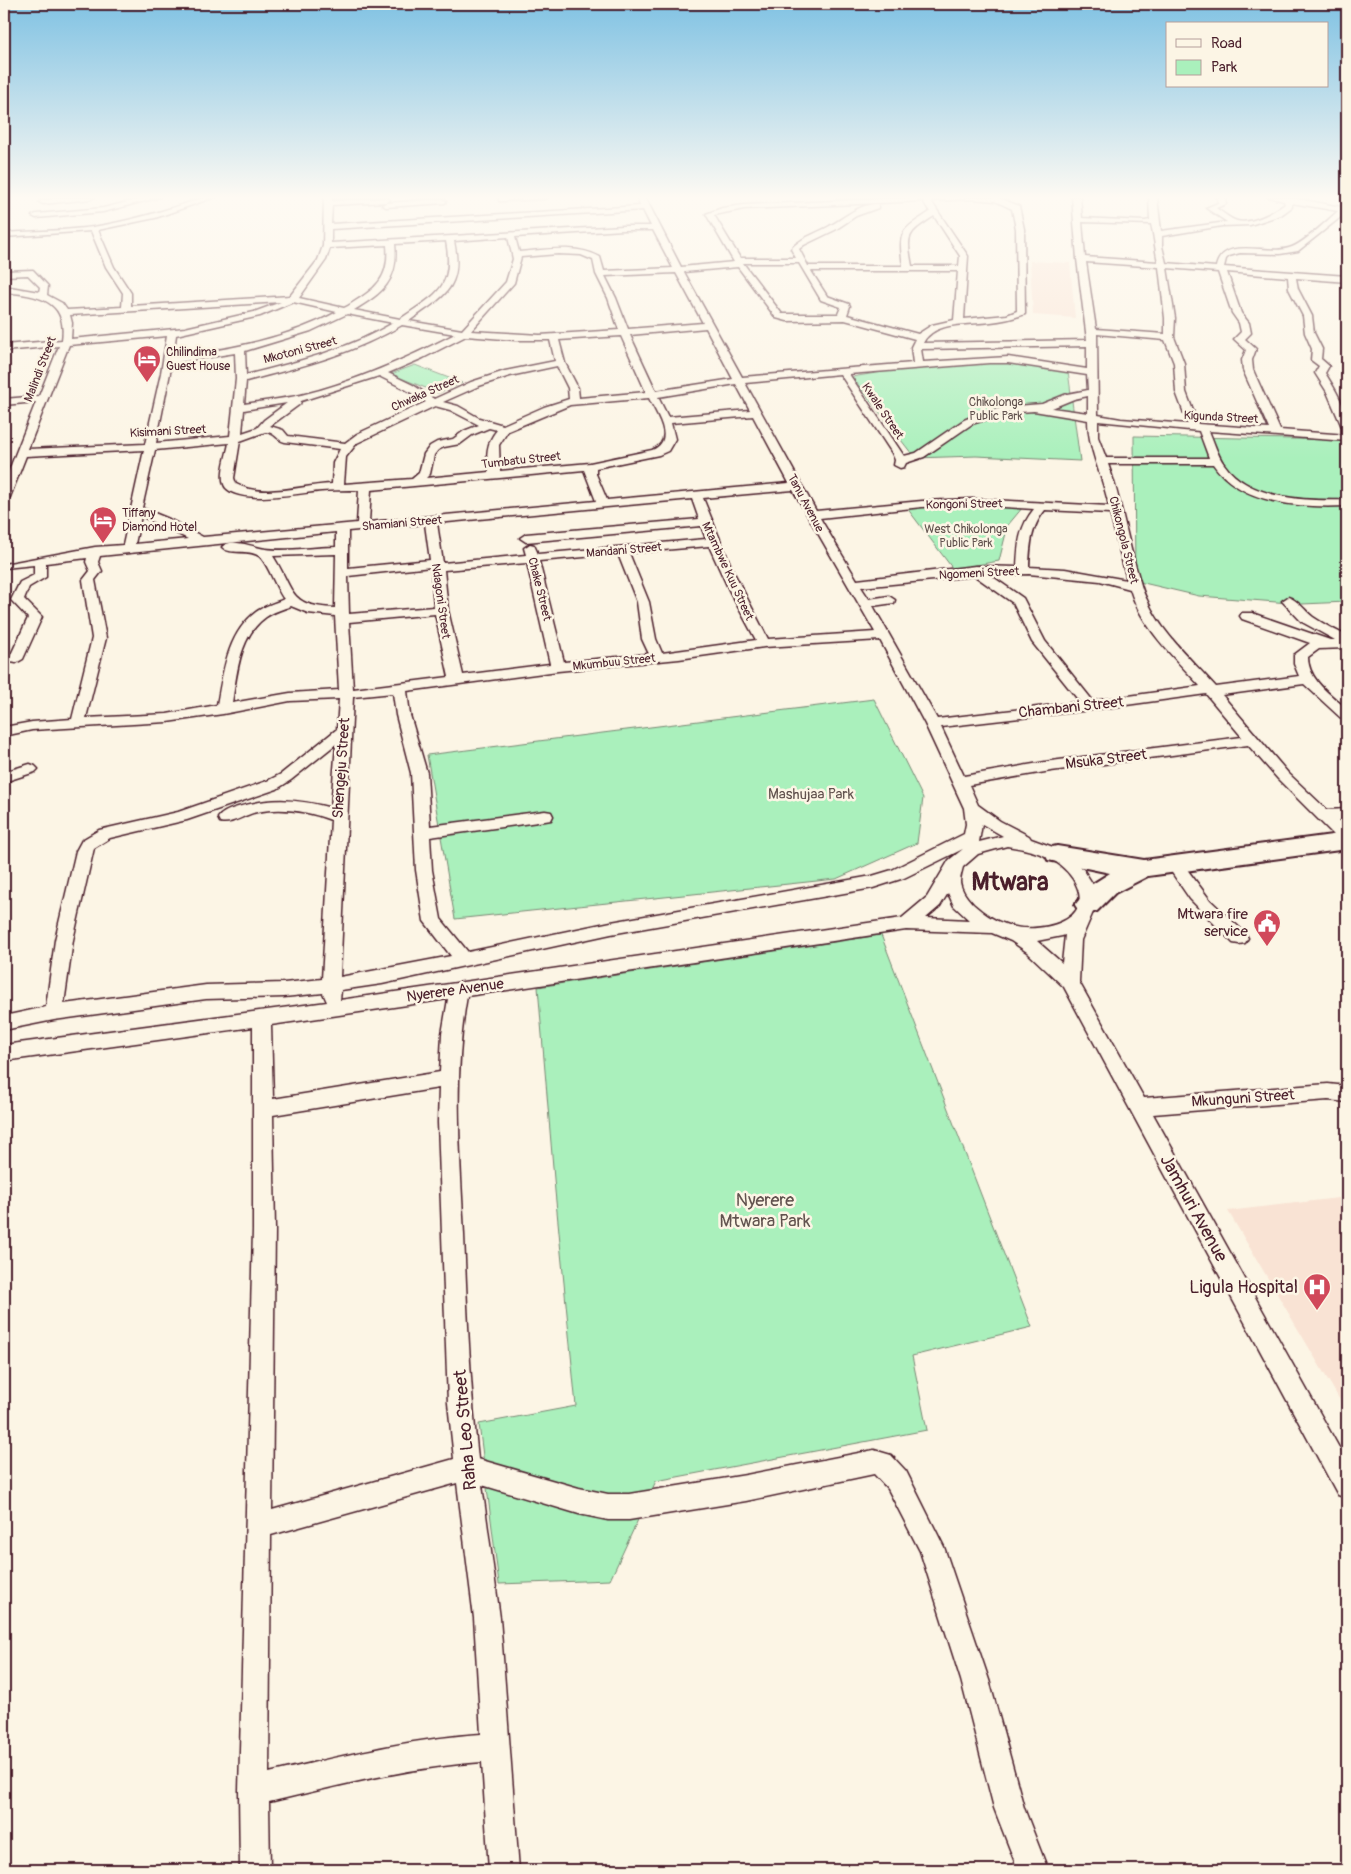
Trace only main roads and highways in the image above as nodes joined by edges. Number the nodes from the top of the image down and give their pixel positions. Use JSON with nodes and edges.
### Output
{"nodes":[{"id":1,"x":1347,"y":840,"type":"edge"},
{"id":2,"x":1057,"y":854,"type":"road end"},
{"id":3,"x":1145,"y":868,"type":"junction"},
{"id":4,"x":1085,"y":910,"type":"road end"}],
"edges":[{"from":1,"to":3,"type":"highway"},
{"from":2,"to":3,"type":"highway"},
{"from":3,"to":4,"type":"highway"}]}
